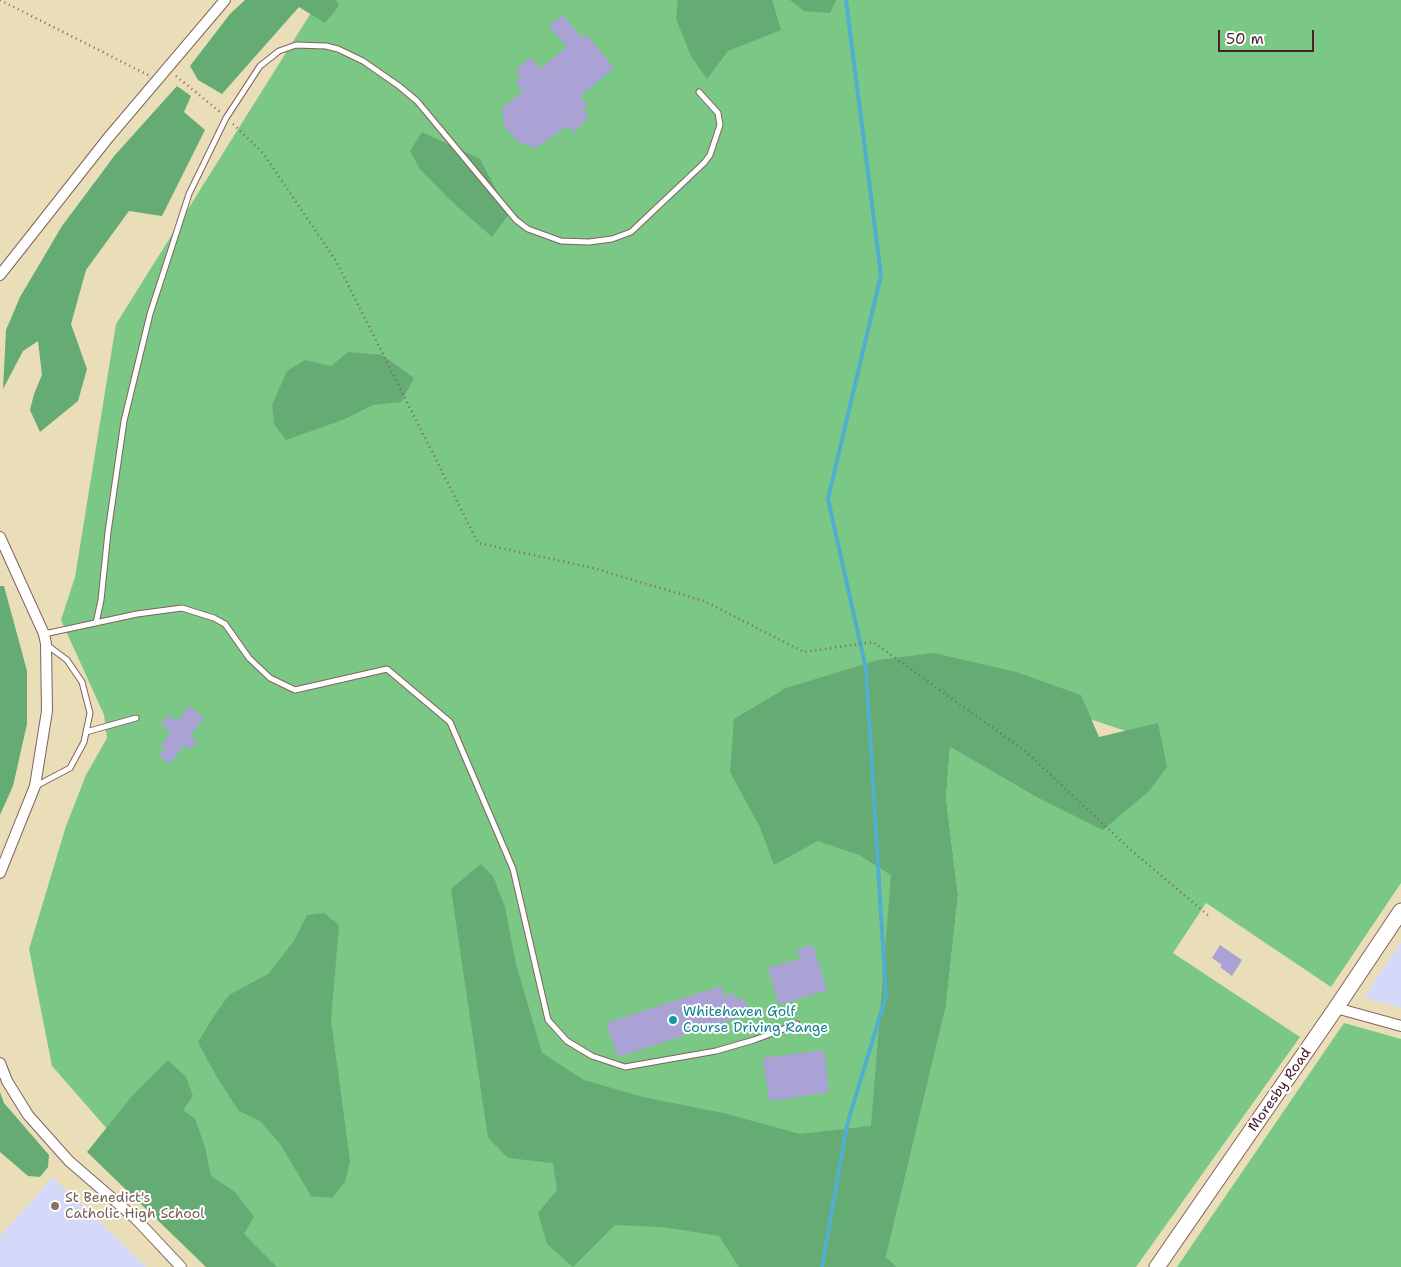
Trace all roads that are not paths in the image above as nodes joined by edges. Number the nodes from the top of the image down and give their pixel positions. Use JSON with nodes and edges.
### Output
{"nodes":[{"id":1,"x":225,"y":0,"type":"edge"},
{"id":2,"x":699,"y":92,"type":"dead end"},
{"id":3,"x":0,"y":274,"type":"edge"},
{"id":4,"x":0,"y":537,"type":"edge"},
{"id":5,"x":96,"y":623,"type":"junction"},
{"id":6,"x":45,"y":639,"type":"junction"},
{"id":7,"x":136,"y":718,"type":"dead end"},
{"id":8,"x":86,"y":732,"type":"junction"},
{"id":9,"x":35,"y":786,"type":"junction"},
{"id":10,"x":0,"y":872,"type":"edge"},
{"id":11,"x":1401,"y":911,"type":"edge"},
{"id":12,"x":1336,"y":1008,"type":"junction"},
{"id":13,"x":797,"y":1024,"type":"dead end"},
{"id":14,"x":1401,"y":1026,"type":"edge"},
{"id":15,"x":0,"y":1063,"type":"edge"},
{"id":16,"x":181,"y":1267,"type":"edge"},
{"id":17,"x":1157,"y":1267,"type":"edge"}],
"edges":[{"from":1,"to":3,"type":"street"},
{"from":2,"to":5,"type":"lane"},
{"from":4,"to":6,"type":"street"},
{"from":5,"to":6,"type":"lane"},
{"from":5,"to":13,"type":"lane"},
{"from":6,"to":8,"type":"lane"},
{"from":6,"to":9,"type":"street"},
{"from":7,"to":8,"type":"lane"},
{"from":8,"to":9,"type":"lane"},
{"from":9,"to":10,"type":"street"},
{"from":11,"to":12,"type":"street","name":"Moresby Road"},
{"from":12,"to":14,"type":"street"},
{"from":12,"to":17,"type":"street","name":"Moresby Road"},
{"from":15,"to":16,"type":"street"}]}
